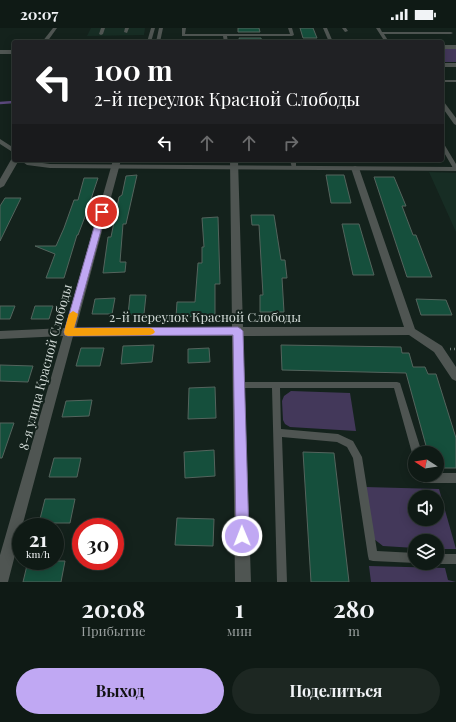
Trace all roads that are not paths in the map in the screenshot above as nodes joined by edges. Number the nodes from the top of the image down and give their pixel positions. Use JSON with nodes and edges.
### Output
{"nodes":[{"id":1,"x":54,"y":28,"type":"edge"},
{"id":2,"x":104,"y":28,"type":"edge"},
{"id":3,"x":127,"y":28,"type":"edge"},
{"id":4,"x":153,"y":28,"type":"edge"},
{"id":5,"x":161,"y":28,"type":"edge"},
{"id":6,"x":184,"y":28,"type":"edge"},
{"id":7,"x":290,"y":28,"type":"edge"},
{"id":8,"x":325,"y":28,"type":"edge"},
{"id":9,"x":378,"y":28,"type":"edge"},
{"id":10,"x":126,"y":32,"type":"dead end"},
{"id":11,"x":381,"y":33,"type":"junction"},
{"id":12,"x":451,"y":33,"type":"dead end"},
{"id":13,"x":101,"y":34,"type":"dead end"},
{"id":14,"x":226,"y":35,"type":"junction"},
{"id":15,"x":279,"y":39,"type":"edge"},
{"id":16,"x":45,"y":40,"type":"edge"},
{"id":17,"x":150,"y":40,"type":"edge"},
{"id":18,"x":158,"y":40,"type":"edge"},
{"id":19,"x":226,"y":40,"type":"edge"},
{"id":20,"x":330,"y":40,"type":"edge"},
{"id":21,"x":386,"y":40,"type":"edge"},
{"id":22,"x":444,"y":47,"type":"edge"},
{"id":23,"x":456,"y":47,"type":"edge"},
{"id":24,"x":0,"y":52,"type":"edge"},
{"id":25,"x":12,"y":52,"type":"edge"},
{"id":26,"x":444,"y":65,"type":"edge"},
{"id":27,"x":456,"y":65,"type":"edge"},
{"id":28,"x":444,"y":81,"type":"edge"},
{"id":29,"x":456,"y":81,"type":"edge"},
{"id":30,"x":444,"y":106,"type":"edge"},
{"id":31,"x":456,"y":123,"type":"edge"},
{"id":32,"x":0,"y":140,"type":"edge"},
{"id":33,"x":444,"y":148,"type":"edge"},
{"id":34,"x":12,"y":149,"type":"edge"},
{"id":35,"x":14,"y":162,"type":"edge"},
{"id":36,"x":28,"y":162,"type":"edge"},
{"id":37,"x":116,"y":163,"type":"edge"},
{"id":38,"x":234,"y":163,"type":"edge"},
{"id":39,"x":293,"y":164,"type":"edge"},
{"id":40,"x":355,"y":168,"type":"junction"},
{"id":41,"x":456,"y":168,"type":"edge"},
{"id":42,"x":0,"y":186,"type":"edge"},
{"id":43,"x":238,"y":331,"type":"junction"},
{"id":44,"x":410,"y":331,"type":"junction"},
{"id":45,"x":68,"y":332,"type":"junction"},
{"id":46,"x":0,"y":335,"type":"edge"},
{"id":47,"x":456,"y":376,"type":"edge"},
{"id":48,"x":239,"y":385,"type":"junction"},
{"id":49,"x":276,"y":385,"type":"junction"},
{"id":50,"x":277,"y":433,"type":"junction"},
{"id":51,"x":415,"y":446,"type":"edge"},
{"id":52,"x":444,"y":478,"type":"edge"},
{"id":53,"x":456,"y":478,"type":"edge"},
{"id":54,"x":408,"y":558,"type":"edge"},
{"id":55,"x":444,"y":558,"type":"edge"},
{"id":56,"x":456,"y":559,"type":"edge"},
{"id":57,"x":0,"y":582,"type":"edge"},
{"id":58,"x":243,"y":582,"type":"edge"},
{"id":59,"x":282,"y":582,"type":"edge"}],
"edges":[{"from":1,"to":16,"type":"street"},
{"from":2,"to":13,"type":"lane"},
{"from":3,"to":10,"type":"lane"},
{"from":4,"to":17,"type":"street"},
{"from":5,"to":18,"type":"lane"},
{"from":6,"to":14,"type":"lane"},
{"from":7,"to":15,"type":"lane"},
{"from":8,"to":20,"type":"street"},
{"from":9,"to":11,"type":"lane"},
{"from":11,"to":12,"type":"lane"},
{"from":11,"to":21,"type":"lane"},
{"from":14,"to":15,"type":"lane"},
{"from":14,"to":19,"type":"lane"},
{"from":22,"to":23,"type":"street"},
{"from":24,"to":25,"type":"street"},
{"from":26,"to":27,"type":"street"},
{"from":28,"to":29,"type":"lane"},
{"from":30,"to":31,"type":"street"},
{"from":32,"to":34,"type":"street"},
{"from":33,"to":41,"type":"lane"},
{"from":35,"to":42,"type":"street"},
{"from":36,"to":37,"type":"street"},
{"from":37,"to":38,"type":"street"},
{"from":37,"to":45,"type":"street","name":"8-я улица Красной Слободы"},
{"from":38,"to":39,"type":"street"},
{"from":38,"to":43,"type":"street"},
{"from":39,"to":40,"type":"street"},
{"from":40,"to":41,"type":"street"},
{"from":40,"to":44,"type":"street"},
{"from":43,"to":44,"type":"street","name":"2-й переулок Красной Слободы"},
{"from":43,"to":45,"type":"street","name":"2-й переулок Красной Слободы"},
{"from":43,"to":48,"type":"street"},
{"from":44,"to":47,"type":"street"},
{"from":45,"to":46,"type":"street","name":"2-й переулок Красной Слободы"},
{"from":45,"to":57,"type":"street","name":"8-я улица Красной Слободы"},
{"from":48,"to":49,"type":"lane"},
{"from":48,"to":58,"type":"street"},
{"from":49,"to":50,"type":"lane"},
{"from":49,"to":51,"type":"lane"},
{"from":50,"to":54,"type":"lane"},
{"from":50,"to":59,"type":"lane"},
{"from":52,"to":53,"type":"lane"},
{"from":55,"to":56,"type":"lane"}]}
